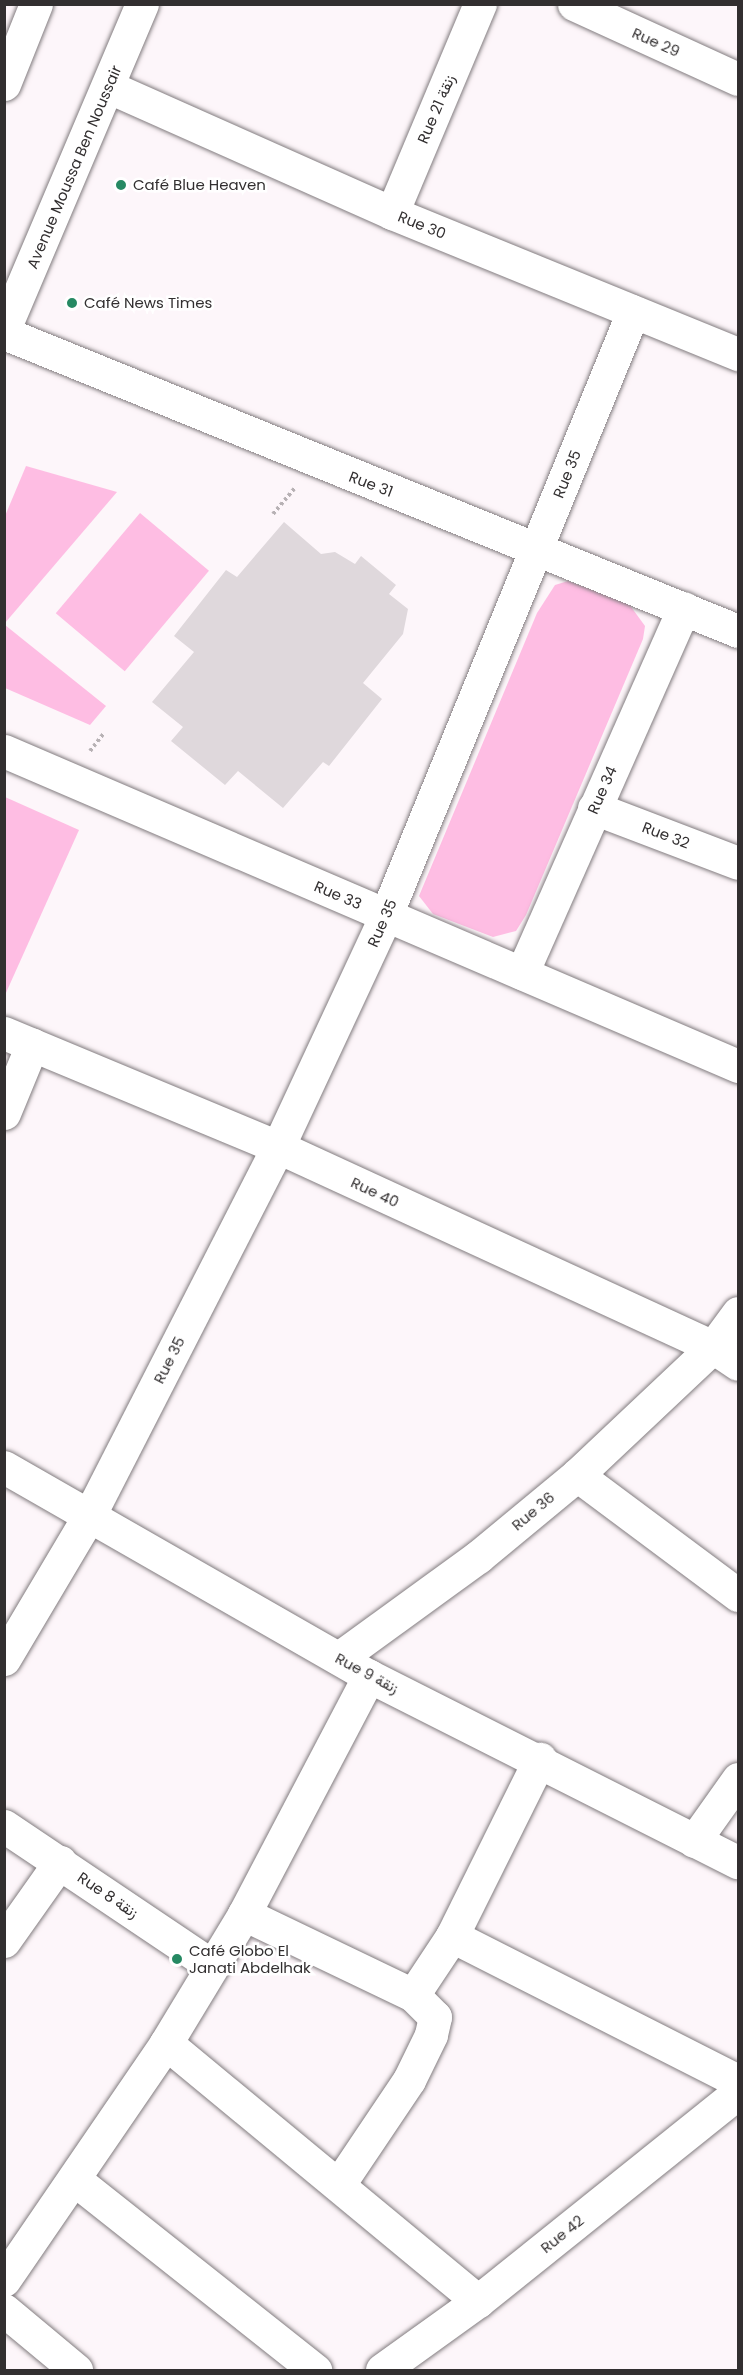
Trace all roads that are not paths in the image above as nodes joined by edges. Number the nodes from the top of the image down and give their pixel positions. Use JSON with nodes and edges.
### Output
{"nodes":[{"id":1,"x":36,"y":4,"type":"edge"},
{"id":2,"x":142,"y":4,"type":"edge"},
{"id":3,"x":480,"y":4,"type":"edge"},
{"id":4,"x":574,"y":4,"type":"edge"},
{"id":5,"x":738,"y":79,"type":"edge"},
{"id":6,"x":4,"y":84,"type":"edge"},
{"id":7,"x":109,"y":87,"type":"junction"},
{"id":8,"x":392,"y":213,"type":"junction"},
{"id":9,"x":633,"y":312,"type":"junction"},
{"id":10,"x":4,"y":331,"type":"edge"},
{"id":11,"x":738,"y":354,"type":"edge"},
{"id":12,"x":536,"y":549,"type":"junction"},
{"id":13,"x":684,"y":608,"type":"junction"},
{"id":14,"x":738,"y":632,"type":"edge"},
{"id":15,"x":4,"y":751,"type":"edge"},
{"id":16,"x":594,"y":808,"type":"junction"},
{"id":17,"x":738,"y":863,"type":"edge"},
{"id":18,"x":386,"y":915,"type":"junction"},
{"id":19,"x":522,"y":972,"type":"junction"},
{"id":20,"x":18,"y":1039,"type":"edge"},
{"id":21,"x":738,"y":1066,"type":"edge"},
{"id":22,"x":4,"y":1113,"type":"edge"},
{"id":23,"x":278,"y":1147,"type":"junction"},
{"id":24,"x":738,"y":1313,"type":"edge"},
{"id":25,"x":726,"y":1356,"type":"edge"},
{"id":26,"x":4,"y":1467,"type":"edge"},
{"id":27,"x":577,"y":1474,"type":"junction"},
{"id":28,"x":89,"y":1516,"type":"junction"},
{"id":29,"x":738,"y":1595,"type":"edge"},
{"id":30,"x":339,"y":1658,"type":"junction"},
{"id":31,"x":4,"y":1659,"type":"edge"},
{"id":32,"x":369,"y":1676,"type":"junction"},
{"id":33,"x":540,"y":1759,"type":"junction"},
{"id":34,"x":738,"y":1779,"type":"edge"},
{"id":35,"x":4,"y":1826,"type":"edge"},
{"id":36,"x":694,"y":1841,"type":"junction"},
{"id":37,"x":60,"y":1862,"type":"junction"},
{"id":38,"x":738,"y":1862,"type":"edge"},
{"id":39,"x":244,"y":1914,"type":"junction"},
{"id":40,"x":452,"y":1935,"type":"junction"},
{"id":41,"x":4,"y":1941,"type":"edge"},
{"id":42,"x":211,"y":1965,"type":"junction"},
{"id":43,"x":413,"y":1995,"type":"junction"},
{"id":44,"x":166,"y":2043,"type":"junction"},
{"id":45,"x":738,"y":2081,"type":"edge"},
{"id":46,"x":738,"y":2093,"type":"edge"},
{"id":47,"x":74,"y":2179,"type":"junction"},
{"id":48,"x":339,"y":2184,"type":"junction"},
{"id":49,"x":4,"y":2280,"type":"edge"},
{"id":50,"x":478,"y":2301,"type":"junction"},
{"id":51,"x":4,"y":2310,"type":"edge"},
{"id":52,"x":76,"y":2370,"type":"edge"},
{"id":53,"x":315,"y":2370,"type":"edge"},
{"id":54,"x":382,"y":2370,"type":"edge"}],
"edges":[{"from":1,"to":6,"type":"street"},
{"from":2,"to":7,"type":"street","name":"Avenue Moussa Ben Noussair"},
{"from":3,"to":8,"type":"street","name":"Rue 21 زنقة"},
{"from":4,"to":5,"type":"street","name":"Rue 29"},
{"from":7,"to":8,"type":"street","name":"Rue 30"},
{"from":7,"to":10,"type":"street","name":"Avenue Moussa Ben Noussair"},
{"from":8,"to":9,"type":"street","name":"Rue 30"},
{"from":9,"to":11,"type":"street","name":"Rue 30"},
{"from":9,"to":12,"type":"street","name":"Rue 35"},
{"from":10,"to":12,"type":"street","name":"Rue 31"},
{"from":12,"to":13,"type":"street","name":"Rue 31"},
{"from":12,"to":18,"type":"street","name":"Rue 35"},
{"from":13,"to":14,"type":"street","name":"Rue 31"},
{"from":13,"to":16,"type":"street","name":"Rue 34"},
{"from":15,"to":18,"type":"street","name":"Rue 33"},
{"from":16,"to":17,"type":"street","name":"Rue 32"},
{"from":16,"to":19,"type":"street","name":"Rue 34"},
{"from":18,"to":19,"type":"street","name":"Rue 33"},
{"from":18,"to":23,"type":"street","name":"Rue 35"},
{"from":19,"to":21,"type":"street","name":"Rue 33"},
{"from":20,"to":22,"type":"street"},
{"from":20,"to":23,"type":"street","name":"Rue 40"},
{"from":23,"to":25,"type":"street","name":"Rue 40"},
{"from":23,"to":28,"type":"street","name":"Rue 35"},
{"from":24,"to":25,"type":"street","name":"Rue 36"},
{"from":25,"to":27,"type":"street","name":"Rue 36"},
{"from":26,"to":28,"type":"street","name":"Rue 9 زنقة"},
{"from":27,"to":29,"type":"street"},
{"from":27,"to":30,"type":"street","name":"Rue 36"},
{"from":28,"to":30,"type":"street","name":"Rue 9 زنقة"},
{"from":28,"to":31,"type":"street"},
{"from":30,"to":32,"type":"street","name":"Rue 9 زنقة"},
{"from":32,"to":33,"type":"street","name":"Rue 9 زنقة"},
{"from":32,"to":39,"type":"street"},
{"from":33,"to":36,"type":"street","name":"Rue 9 زنقة"},
{"from":33,"to":40,"type":"street"},
{"from":34,"to":36,"type":"street"},
{"from":35,"to":37,"type":"street","name":"Rue 8 زنقة"},
{"from":36,"to":38,"type":"street","name":"Rue 9 زنقة"},
{"from":37,"to":41,"type":"street"},
{"from":37,"to":42,"type":"street","name":"Rue 8 زنقة"},
{"from":39,"to":42,"type":"street"},
{"from":39,"to":43,"type":"street"},
{"from":40,"to":43,"type":"street"},
{"from":40,"to":45,"type":"street"},
{"from":42,"to":44,"type":"street"},
{"from":43,"to":48,"type":"street"},
{"from":44,"to":47,"type":"street"},
{"from":44,"to":48,"type":"street"},
{"from":46,"to":50,"type":"street","name":"Rue 42"},
{"from":47,"to":49,"type":"street"},
{"from":47,"to":53,"type":"street"},
{"from":48,"to":50,"type":"street"},
{"from":50,"to":54,"type":"street","name":"Rue 42"},
{"from":51,"to":52,"type":"street"}]}
